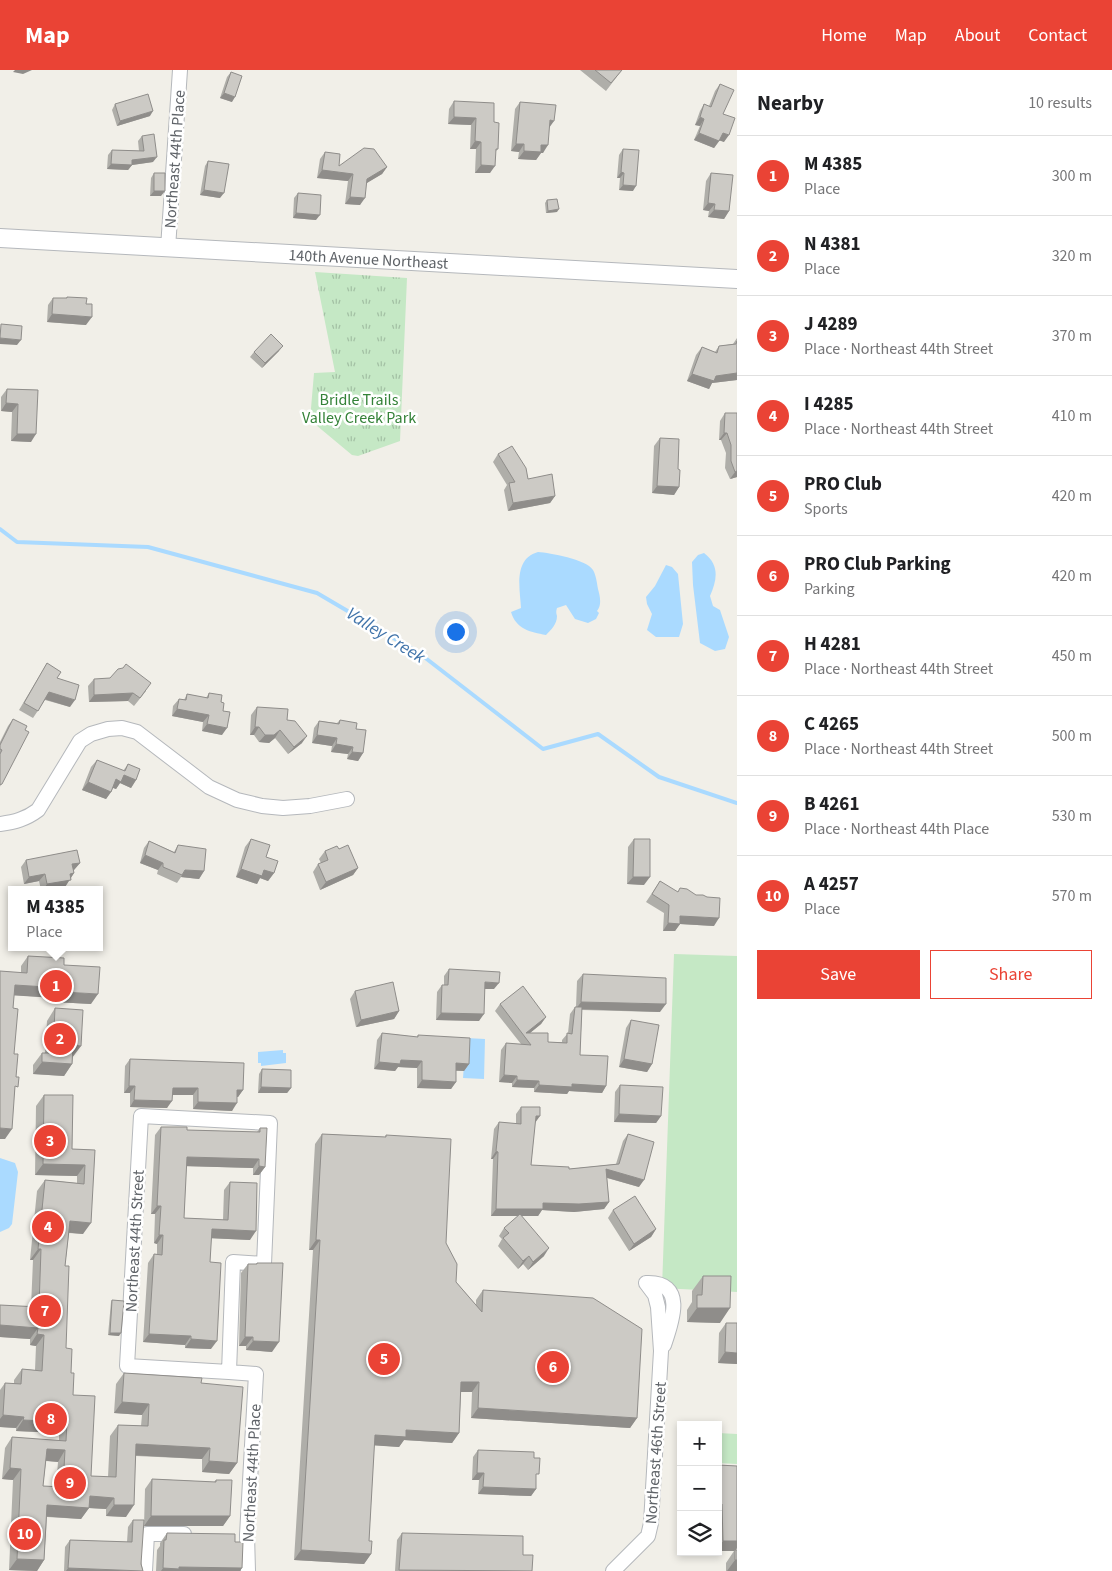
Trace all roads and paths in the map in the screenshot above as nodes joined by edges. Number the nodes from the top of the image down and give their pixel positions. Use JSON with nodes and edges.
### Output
{"nodes":[{"id":1,"x":180,"y":70,"type":"edge"},
{"id":2,"x":0,"y":238,"type":"edge"},
{"id":3,"x":168,"y":248,"type":"junction"},
{"id":4,"x":737,"y":279,"type":"edge"},
{"id":5,"x":347,"y":799,"type":"dead end"},
{"id":6,"x":0,"y":824,"type":"edge"},
{"id":7,"x":662,"y":1350,"type":"dead end"},
{"id":8,"x":229,"y":1372,"type":"junction"},
{"id":9,"x":197,"y":1534,"type":"edge"},
{"id":10,"x":146,"y":1571,"type":"edge"},
{"id":11,"x":248,"y":1571,"type":"edge"},
{"id":12,"x":613,"y":1571,"type":"edge"}],
"edges":[{"from":1,"to":3,"type":"street","name":"Northeast 44th Place"},
{"from":2,"to":3,"type":"street","name":"140th Avenue Northeast"},
{"from":3,"to":4,"type":"street","name":"140th Avenue Northeast"},
{"from":5,"to":6,"type":"street"},
{"from":7,"to":12,"type":"street","name":"Northeast 46th Street"},
{"from":8,"to":8,"type":"street","name":"Northeast 44th Street"},
{"from":8,"to":11,"type":"street","name":"Northeast 44th Place"},
{"from":9,"to":10,"type":"street"}]}
